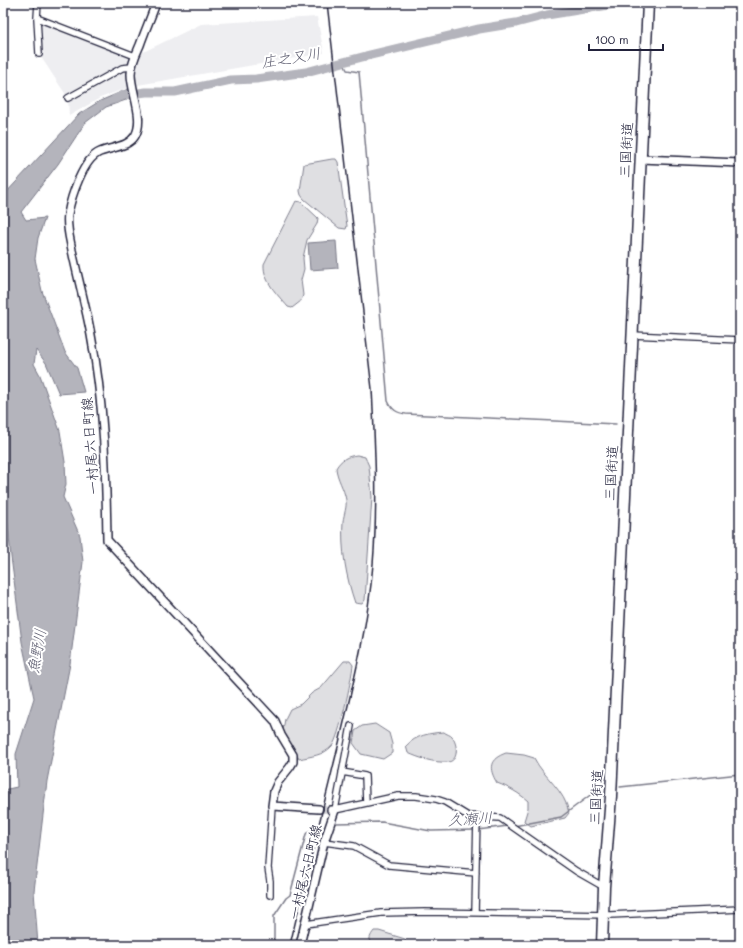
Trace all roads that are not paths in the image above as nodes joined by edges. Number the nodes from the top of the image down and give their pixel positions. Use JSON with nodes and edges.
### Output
{"nodes":[{"id":1,"x":38,"y":3,"type":"edge"},
{"id":2,"x":156,"y":3,"type":"edge"},
{"id":3,"x":648,"y":3,"type":"edge"},
{"id":4,"x":37,"y":18,"type":"junction"},
{"id":5,"x":39,"y":54,"type":"dead end"},
{"id":6,"x":136,"y":56,"type":"junction"},
{"id":7,"x":132,"y":67,"type":"junction"},
{"id":8,"x":68,"y":98,"type":"dead end"},
{"id":9,"x":640,"y":159,"type":"junction"},
{"id":10,"x":740,"y":163,"type":"edge"},
{"id":11,"x":632,"y":334,"type":"junction"},
{"id":12,"x":740,"y":340,"type":"edge"},
{"id":13,"x":351,"y":726,"type":"dead end"},
{"id":14,"x":342,"y":772,"type":"junction"},
{"id":15,"x":366,"y":803,"type":"junction"},
{"id":16,"x":272,"y":806,"type":"junction"},
{"id":17,"x":319,"y":808,"type":"tunnel mouth"},
{"id":18,"x":333,"y":810,"type":"junction"},
{"id":19,"x":478,"y":816,"type":"junction"},
{"id":20,"x":324,"y":842,"type":"junction"},
{"id":21,"x":476,"y":873,"type":"junction"},
{"id":22,"x":604,"y":886,"type":"junction"},
{"id":23,"x":270,"y":895,"type":"dead end"},
{"id":24,"x":740,"y":909,"type":"edge"},
{"id":25,"x":475,"y":913,"type":"junction"},
{"id":26,"x":604,"y":915,"type":"junction"},
{"id":27,"x":306,"y":924,"type":"junction"},
{"id":28,"x":300,"y":945,"type":"edge"},
{"id":29,"x":602,"y":945,"type":"edge"}],
"edges":[{"from":1,"to":4,"type":"street"},
{"from":2,"to":6,"type":"main road","name":"一村尾六日町線"},
{"from":3,"to":9,"type":"highway","name":"三国街道"},
{"from":4,"to":5,"type":"street"},
{"from":4,"to":6,"type":"street"},
{"from":6,"to":7,"type":"main road","name":"一村尾六日町線"},
{"from":7,"to":8,"type":"street"},
{"from":7,"to":16,"type":"main road","name":"一村尾六日町線"},
{"from":9,"to":10,"type":"main road"},
{"from":9,"to":11,"type":"highway","name":"三国街道"},
{"from":11,"to":12,"type":"street"},
{"from":11,"to":22,"type":"highway","name":"三国街道"},
{"from":13,"to":14,"type":"street"},
{"from":14,"to":15,"type":"street"},
{"from":14,"to":18,"type":"street"},
{"from":15,"to":18,"type":"street"},
{"from":15,"to":19,"type":"street"},
{"from":16,"to":17,"type":"main road","name":"一村尾六日町線"},
{"from":16,"to":23,"type":"street"},
{"from":18,"to":20,"type":"main road","name":"一村尾六日町線"},
{"from":19,"to":21,"type":"street"},
{"from":19,"to":22,"type":"street"},
{"from":20,"to":21,"type":"street"},
{"from":20,"to":27,"type":"main road","name":"一村尾六日町線"},
{"from":21,"to":25,"type":"street"},
{"from":22,"to":26,"type":"highway","name":"三国街道"},
{"from":24,"to":26,"type":"street"},
{"from":25,"to":26,"type":"street"},
{"from":25,"to":27,"type":"street"},
{"from":26,"to":29,"type":"highway","name":"三国街道"},
{"from":27,"to":28,"type":"main road","name":"一村尾六日町線"}]}
